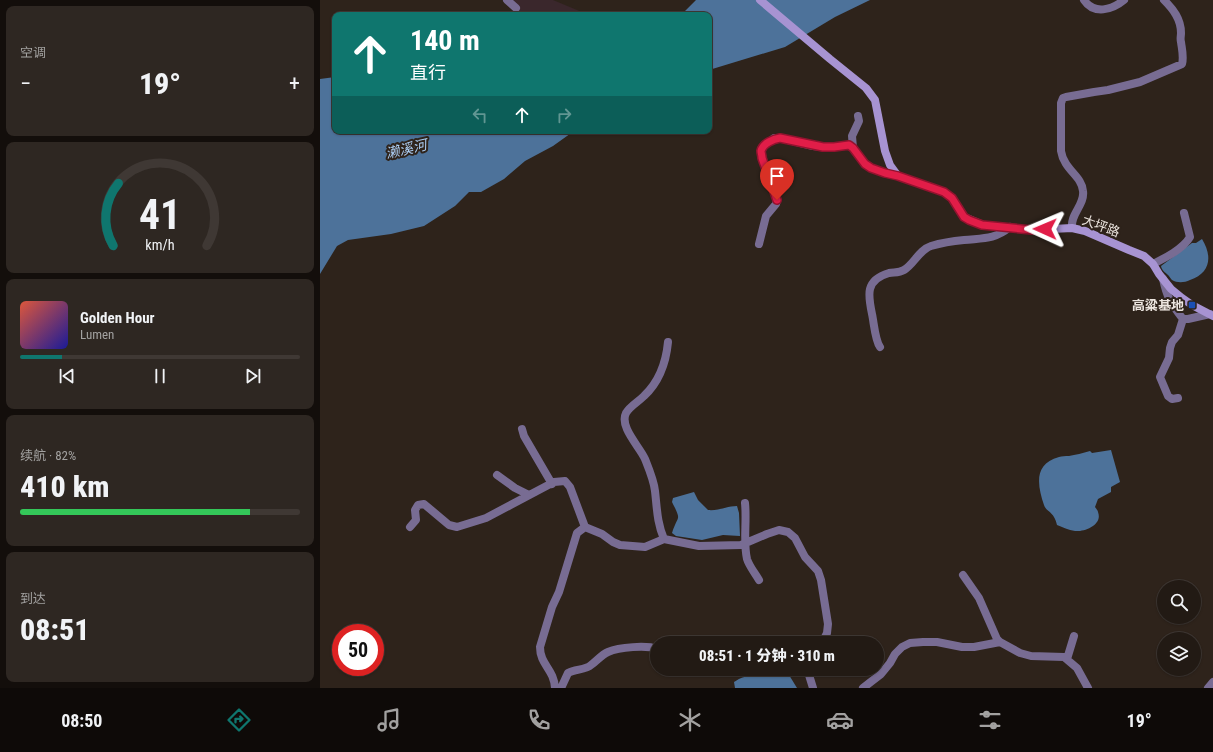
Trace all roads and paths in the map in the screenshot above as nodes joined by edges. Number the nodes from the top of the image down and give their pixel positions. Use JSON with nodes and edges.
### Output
{"nodes":[{"id":1,"x":507,"y":0,"type":"edge"},
{"id":2,"x":760,"y":0,"type":"edge"},
{"id":3,"x":1084,"y":0,"type":"edge"},
{"id":4,"x":1124,"y":0,"type":"edge"},
{"id":5,"x":1164,"y":0,"type":"edge"},
{"id":6,"x":516,"y":8,"type":"dead end"},
{"id":7,"x":858,"y":116,"type":"dead end"},
{"id":8,"x":853,"y":148,"type":"junction"},
{"id":9,"x":898,"y":176,"type":"junction"},
{"id":10,"x":1184,"y":213,"type":"dead end"},
{"id":11,"x":1010,"y":227,"type":"junction"},
{"id":12,"x":1072,"y":228,"type":"junction"},
{"id":13,"x":759,"y":244,"type":"dead end"},
{"id":14,"x":1153,"y":264,"type":"junction"},
{"id":15,"x":1163,"y":279,"type":"junction"},
{"id":16,"x":1211,"y":315,"type":"edge"},
{"id":17,"x":1183,"y":319,"type":"junction"},
{"id":18,"x":668,"y":342,"type":"dead end"},
{"id":19,"x":880,"y":346,"type":"dead end"},
{"id":20,"x":1178,"y":398,"type":"dead end"},
{"id":21,"x":522,"y":429,"type":"dead end"},
{"id":22,"x":497,"y":475,"type":"dead end"},
{"id":23,"x":552,"y":484,"type":"junction"},
{"id":24,"x":529,"y":495,"type":"junction"},
{"id":25,"x":745,"y":503,"type":"dead end"},
{"id":26,"x":410,"y":526,"type":"dead end"},
{"id":27,"x":585,"y":527,"type":"junction"},
{"id":28,"x":664,"y":539,"type":"junction"},
{"id":29,"x":746,"y":543,"type":"junction"},
{"id":30,"x":963,"y":575,"type":"dead end"},
{"id":31,"x":760,"y":580,"type":"dead end"},
{"id":32,"x":826,"y":636,"type":"edge"},
{"id":33,"x":1074,"y":636,"type":"dead end"},
{"id":34,"x":1000,"y":642,"type":"junction"},
{"id":35,"x":650,"y":647,"type":"edge"},
{"id":36,"x":1067,"y":659,"type":"junction"},
{"id":37,"x":809,"y":676,"type":"edge"},
{"id":38,"x":1213,"y":682,"type":"edge"},
{"id":39,"x":555,"y":688,"type":"edge"},
{"id":40,"x":558,"y":688,"type":"edge"},
{"id":41,"x":813,"y":688,"type":"edge"},
{"id":42,"x":864,"y":688,"type":"edge"},
{"id":43,"x":1088,"y":688,"type":"edge"},
{"id":44,"x":1208,"y":688,"type":"edge"}],
"edges":[{"from":1,"to":6,"type":"street"},
{"from":2,"to":9,"type":"main road"},
{"from":3,"to":4,"type":"street"},
{"from":5,"to":12,"type":"street"},
{"from":7,"to":8,"type":"street"},
{"from":8,"to":9,"type":"street"},
{"from":8,"to":13,"type":"street"},
{"from":9,"to":11,"type":"main road","name":"大坪路"},
{"from":10,"to":14,"type":"street"},
{"from":11,"to":12,"type":"main road","name":"大坪路"},
{"from":11,"to":19,"type":"street"},
{"from":12,"to":14,"type":"main road","name":"大坪路"},
{"from":14,"to":15,"type":"main road","name":"大坪路"},
{"from":15,"to":16,"type":"main road","name":"大坪路"},
{"from":15,"to":17,"type":"street"},
{"from":16,"to":17,"type":"street"},
{"from":17,"to":20,"type":"street"},
{"from":18,"to":28,"type":"street"},
{"from":21,"to":23,"type":"street"},
{"from":22,"to":24,"type":"street"},
{"from":23,"to":24,"type":"street"},
{"from":23,"to":27,"type":"street"},
{"from":24,"to":26,"type":"street"},
{"from":25,"to":29,"type":"street"},
{"from":27,"to":28,"type":"street"},
{"from":27,"to":39,"type":"street"},
{"from":28,"to":29,"type":"street"},
{"from":29,"to":31,"type":"street"},
{"from":29,"to":32,"type":"street"},
{"from":30,"to":34,"type":"street"},
{"from":33,"to":36,"type":"street"},
{"from":34,"to":36,"type":"street"},
{"from":34,"to":42,"type":"street"},
{"from":35,"to":40,"type":"street"},
{"from":36,"to":43,"type":"street"},
{"from":37,"to":41,"type":"street"},
{"from":38,"to":44,"type":"street"}]}
